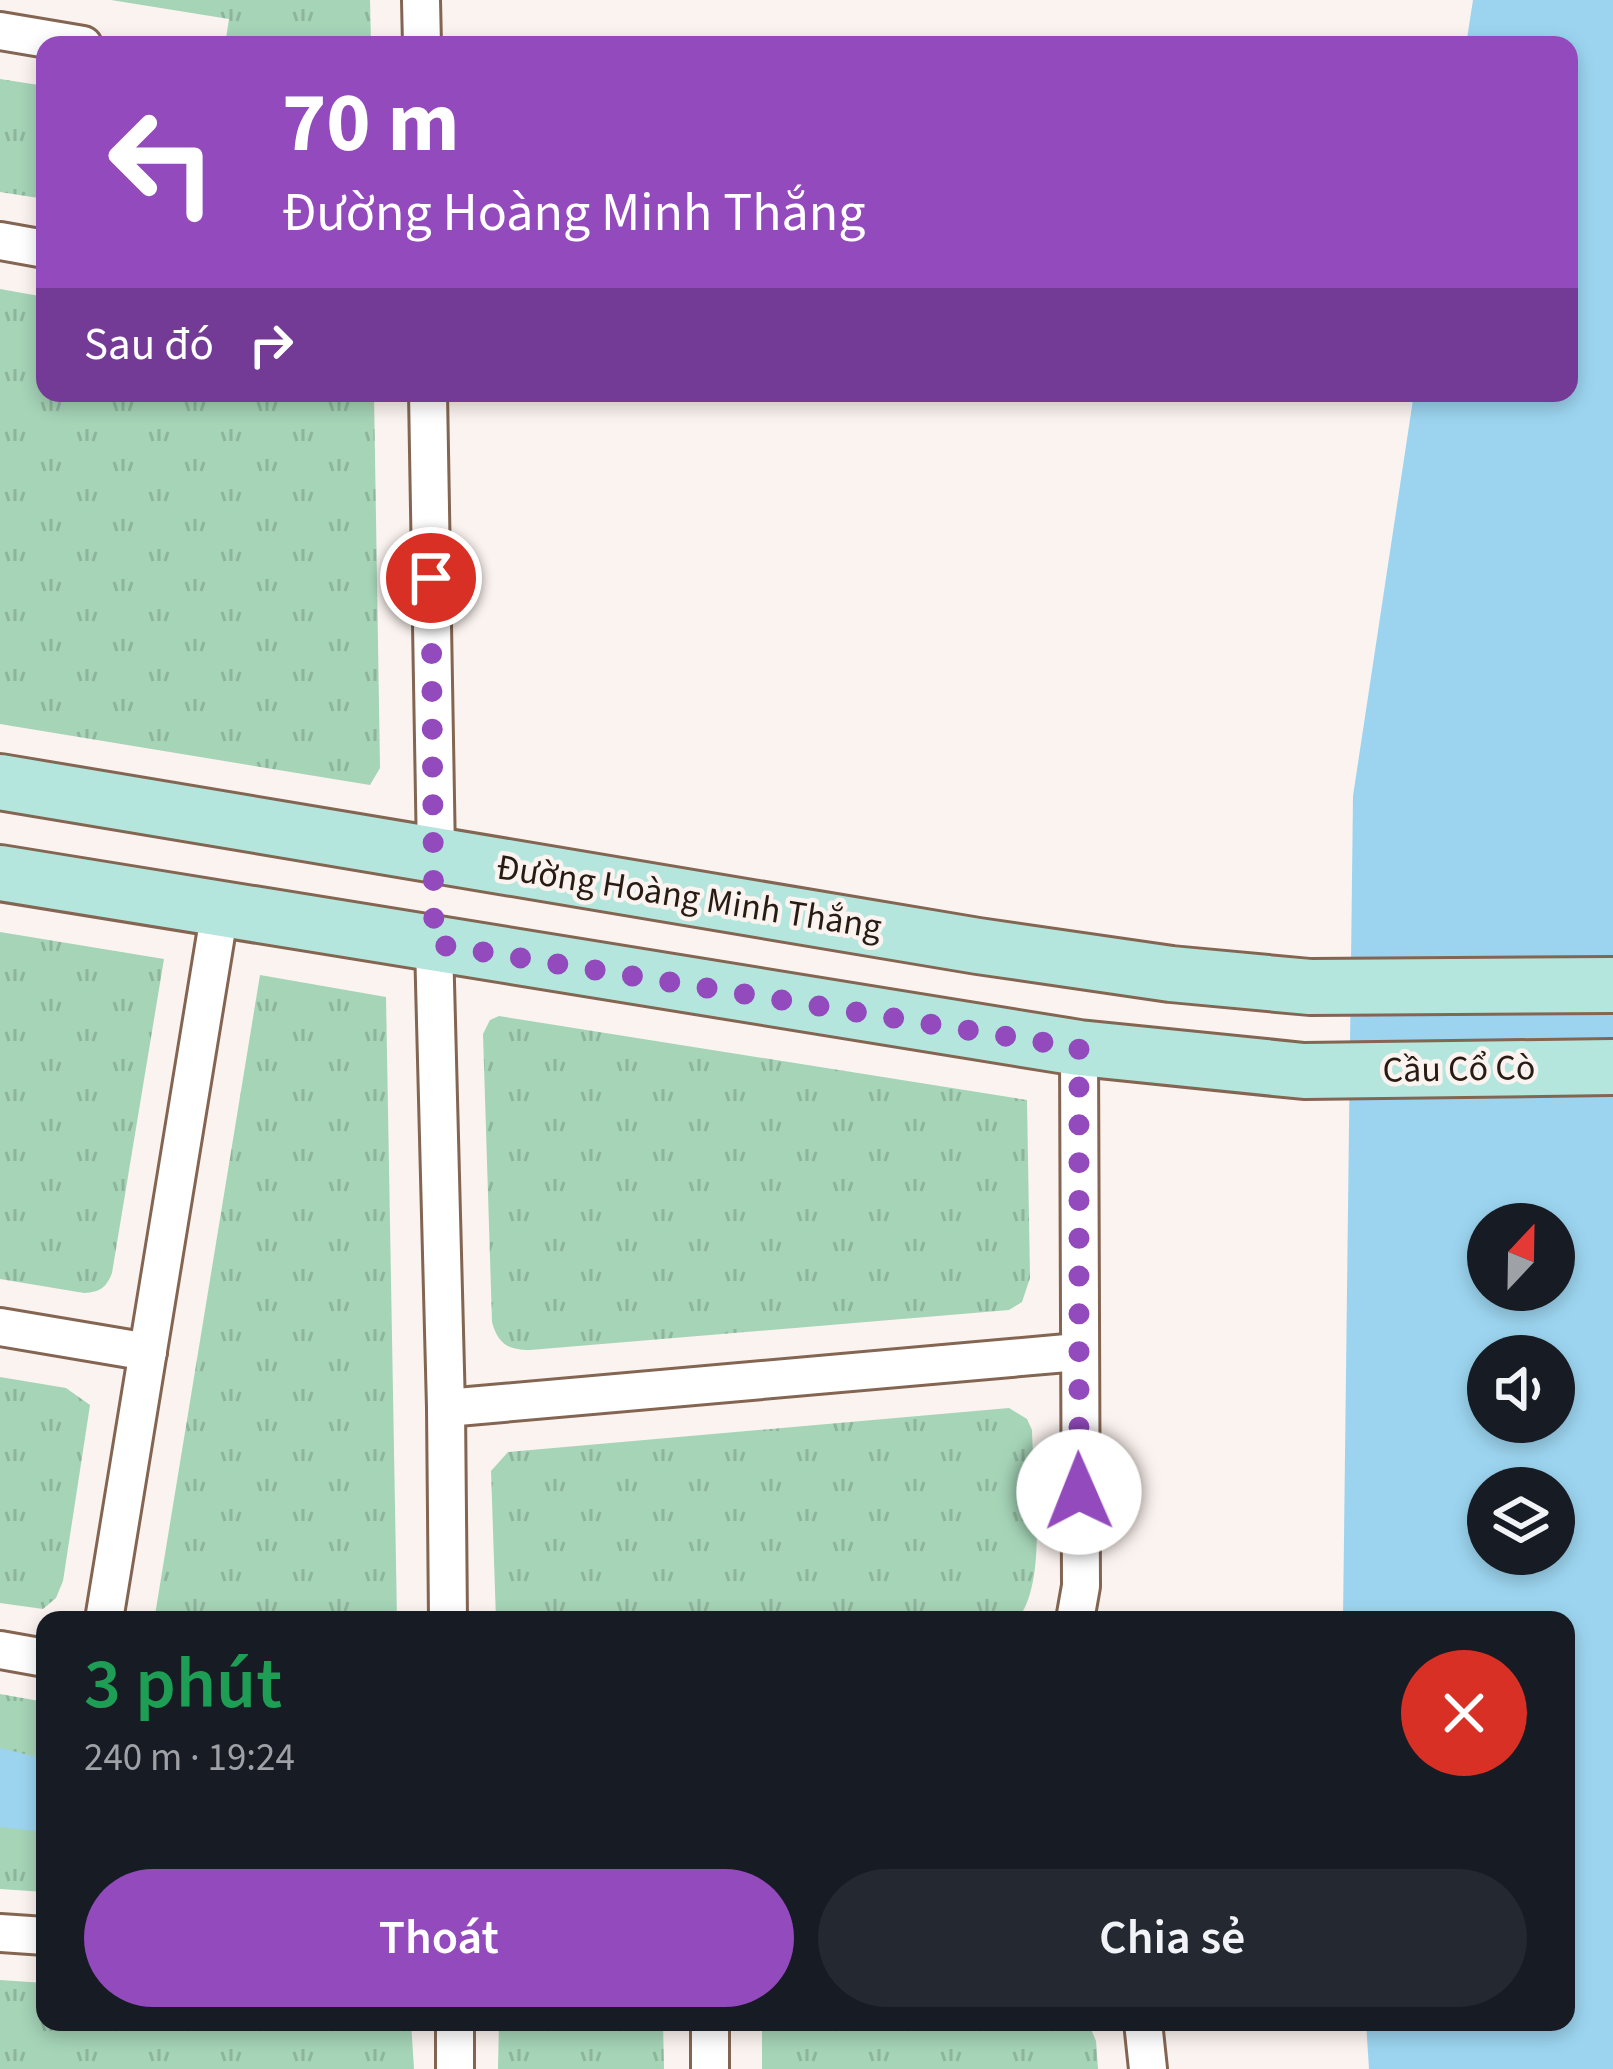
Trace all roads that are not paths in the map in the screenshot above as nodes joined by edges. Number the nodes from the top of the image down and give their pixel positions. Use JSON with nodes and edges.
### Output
{"nodes":[{"id":1,"x":422,"y":0,"type":"edge"},
{"id":2,"x":0,"y":31,"type":"edge"},
{"id":3,"x":422,"y":36,"type":"edge"},
{"id":4,"x":36,"y":37,"type":"edge"},
{"id":5,"x":0,"y":241,"type":"edge"},
{"id":6,"x":36,"y":247,"type":"edge"},
{"id":7,"x":428,"y":402,"type":"edge"},
{"id":8,"x":0,"y":782,"type":"edge"},
{"id":9,"x":436,"y":855,"type":"junction"},
{"id":10,"x":0,"y":873,"type":"edge"},
{"id":11,"x":220,"y":910,"type":"junction"},
{"id":12,"x":434,"y":944,"type":"junction"},
{"id":13,"x":1613,"y":985,"type":"edge"},
{"id":14,"x":1079,"y":1048,"type":"junction"},
{"id":15,"x":1613,"y":1067,"type":"edge"},
{"id":16,"x":0,"y":1328,"type":"edge"},
{"id":17,"x":148,"y":1352,"type":"junction"},
{"id":18,"x":1078,"y":1352,"type":"junction"},
{"id":19,"x":446,"y":1408,"type":"junction"},
{"id":20,"x":105,"y":1611,"type":"edge"},
{"id":21,"x":448,"y":1611,"type":"edge"},
{"id":22,"x":1077,"y":1611,"type":"edge"},
{"id":23,"x":0,"y":1650,"type":"edge"},
{"id":24,"x":36,"y":1656,"type":"edge"},
{"id":25,"x":0,"y":1933,"type":"edge"},
{"id":26,"x":36,"y":1935,"type":"edge"},
{"id":27,"x":455,"y":2031,"type":"edge"},
{"id":28,"x":710,"y":2031,"type":"edge"},
{"id":29,"x":1144,"y":2031,"type":"edge"},
{"id":30,"x":455,"y":2069,"type":"edge"},
{"id":31,"x":710,"y":2069,"type":"edge"},
{"id":32,"x":1148,"y":2069,"type":"edge"}],
"edges":[{"from":1,"to":3,"type":"street"},
{"from":2,"to":4,"type":"street"},
{"from":5,"to":6,"type":"street"},
{"from":7,"to":9,"type":"street"},
{"from":8,"to":9,"type":"main road","name":"Đường Hoàng Minh Thắng"},
{"from":9,"to":12,"type":"main road"},
{"from":9,"to":13,"type":"main road","name":"Đường Hoàng Minh Thắng"},
{"from":10,"to":11,"type":"main road"},
{"from":11,"to":12,"type":"main road"},
{"from":11,"to":17,"type":"street"},
{"from":12,"to":14,"type":"main road"},
{"from":12,"to":19,"type":"street"},
{"from":14,"to":15,"type":"main road","name":"Cầu Cổ Cò"},
{"from":14,"to":18,"type":"street"},
{"from":16,"to":17,"type":"street"},
{"from":17,"to":20,"type":"street"},
{"from":18,"to":19,"type":"street"},
{"from":18,"to":22,"type":"street"},
{"from":19,"to":21,"type":"street"},
{"from":23,"to":24,"type":"street"},
{"from":25,"to":26,"type":"street"},
{"from":27,"to":30,"type":"street"},
{"from":28,"to":31,"type":"street"},
{"from":29,"to":32,"type":"street"}]}
